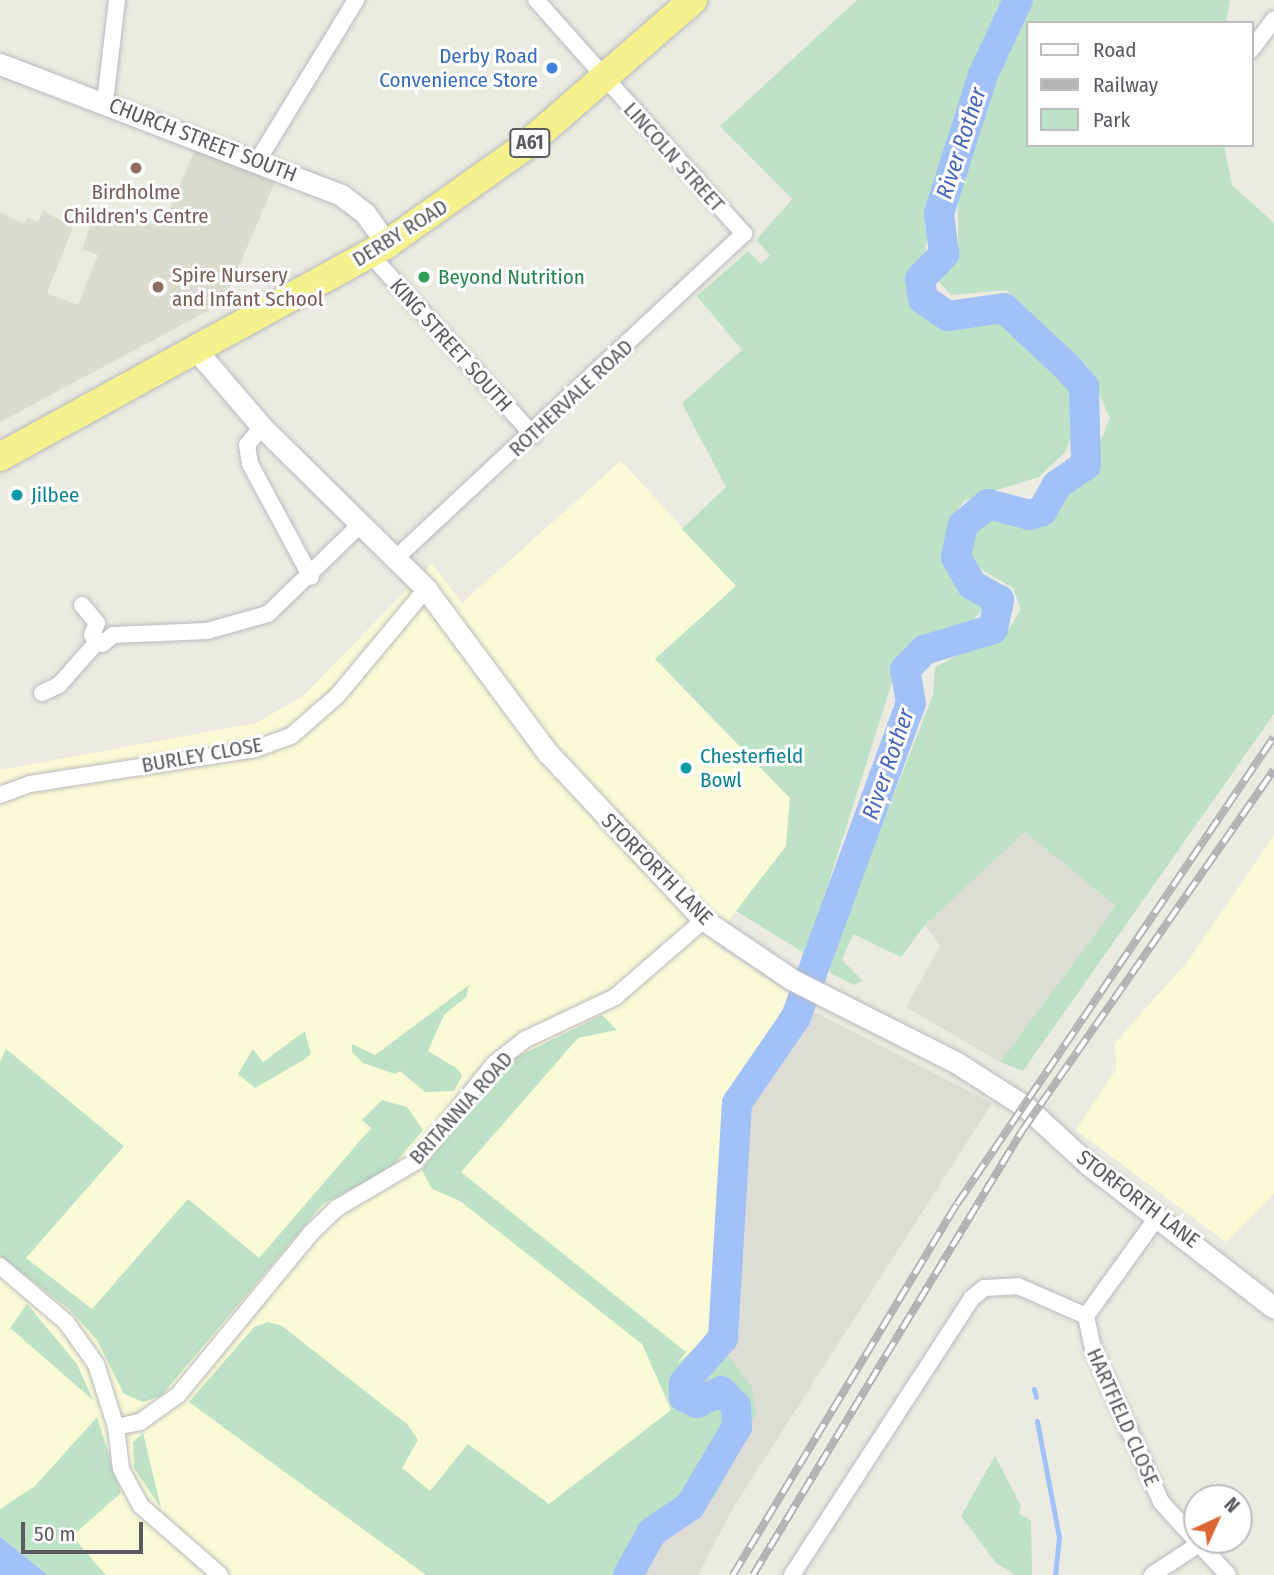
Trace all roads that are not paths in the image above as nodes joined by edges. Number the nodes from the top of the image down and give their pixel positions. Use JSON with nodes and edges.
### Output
{"nodes":[{"id":1,"x":117,"y":0,"type":"edge"},
{"id":2,"x":356,"y":0,"type":"edge"},
{"id":3,"x":536,"y":0,"type":"edge"},
{"id":4,"x":693,"y":0,"type":"edge"},
{"id":5,"x":1263,"y":26,"type":"edge"},
{"id":6,"x":1253,"y":46,"type":"edge"},
{"id":7,"x":0,"y":64,"type":"edge"},
{"id":8,"x":604,"y":80,"type":"junction"},
{"id":9,"x":105,"y":102,"type":"junction"},
{"id":10,"x":258,"y":160,"type":"junction"},
{"id":11,"x":744,"y":234,"type":"joint"},
{"id":12,"x":379,"y":249,"type":"junction"},
{"id":13,"x":196,"y":350,"type":"junction"},
{"id":14,"x":262,"y":427,"type":"junction"},
{"id":15,"x":533,"y":435,"type":"junction"},
{"id":16,"x":0,"y":457,"type":"edge"},
{"id":17,"x":361,"y":524,"type":"junction"},
{"id":18,"x":395,"y":558,"type":"junction"},
{"id":19,"x":311,"y":577,"type":"junction"},
{"id":20,"x":426,"y":589,"type":"junction"},
{"id":21,"x":82,"y":605,"type":"dead end"},
{"id":22,"x":97,"y":623,"type":"junction"},
{"id":23,"x":114,"y":635,"type":"junction"},
{"id":24,"x":97,"y":642,"type":"junction"},
{"id":25,"x":42,"y":693,"type":"dead end"},
{"id":26,"x":0,"y":795,"type":"edge"},
{"id":27,"x":704,"y":920,"type":"junction"},
{"id":28,"x":1158,"y":1216,"type":"junction"},
{"id":29,"x":0,"y":1266,"type":"edge"},
{"id":30,"x":1274,"y":1308,"type":"edge"},
{"id":31,"x":1086,"y":1316,"type":"junction"},
{"id":32,"x":116,"y":1427,"type":"junction"},
{"id":33,"x":1183,"y":1530,"type":"edge"},
{"id":34,"x":1184,"y":1554,"type":"edge"},
{"id":35,"x":1205,"y":1554,"type":"edge"},
{"id":36,"x":795,"y":1570,"type":"edge"},
{"id":37,"x":220,"y":1575,"type":"edge"},
{"id":38,"x":1152,"y":1575,"type":"edge"},
{"id":39,"x":1228,"y":1575,"type":"edge"}],
"edges":[{"from":1,"to":9,"type":"street"},
{"from":2,"to":10,"type":"street"},
{"from":3,"to":8,"type":"street","name":"LINCOLN STREET"},
{"from":4,"to":8,"type":"highway","name":"DERBY ROAD","number":"A61"},
{"from":5,"to":6,"type":"street"},
{"from":7,"to":9,"type":"street","name":"CHURCH STREET SOUTH"},
{"from":8,"to":11,"type":"street","name":"LINCOLN STREET"},
{"from":8,"to":12,"type":"highway","name":"DERBY ROAD","number":"A61"},
{"from":9,"to":10,"type":"street","name":"CHURCH STREET SOUTH"},
{"from":10,"to":12,"type":"street","name":"CHURCH STREET SOUTH"},
{"from":11,"to":15,"type":"street","name":"ROTHERVALE ROAD"},
{"from":12,"to":13,"type":"highway","name":"DERBY ROAD","number":"A61"},
{"from":12,"to":15,"type":"street","name":"KING STREET SOUTH"},
{"from":13,"to":14,"type":"street","name":"STORFORTH LANE"},
{"from":13,"to":16,"type":"highway","name":"DERBY ROAD","number":"A61"},
{"from":14,"to":17,"type":"street","name":"STORFORTH LANE"},
{"from":14,"to":19,"type":"street"},
{"from":15,"to":18,"type":"street","name":"ROTHERVALE ROAD"},
{"from":17,"to":18,"type":"street","name":"STORFORTH LANE"},
{"from":17,"to":19,"type":"street"},
{"from":18,"to":20,"type":"street","name":"STORFORTH LANE"},
{"from":19,"to":23,"type":"street"},
{"from":20,"to":26,"type":"street","name":"BURLEY CLOSE"},
{"from":20,"to":27,"type":"street","name":"STORFORTH LANE"},
{"from":21,"to":22,"type":"street"},
{"from":22,"to":23,"type":"street"},
{"from":22,"to":24,"type":"street"},
{"from":23,"to":24,"type":"street"},
{"from":24,"to":25,"type":"street"},
{"from":27,"to":28,"type":"street","name":"STORFORTH LANE"},
{"from":27,"to":32,"type":"street","name":"BRITANNIA ROAD"},
{"from":28,"to":30,"type":"street","name":"STORFORTH LANE"},
{"from":28,"to":31,"type":"street"},
{"from":29,"to":32,"type":"street"},
{"from":31,"to":33,"type":"street","name":"HARTFIELD CLOSE"},
{"from":31,"to":36,"type":"street"},
{"from":32,"to":37,"type":"street"},
{"from":34,"to":38,"type":"street"},
{"from":35,"to":39,"type":"street","name":"HARTFIELD CLOSE"}]}
